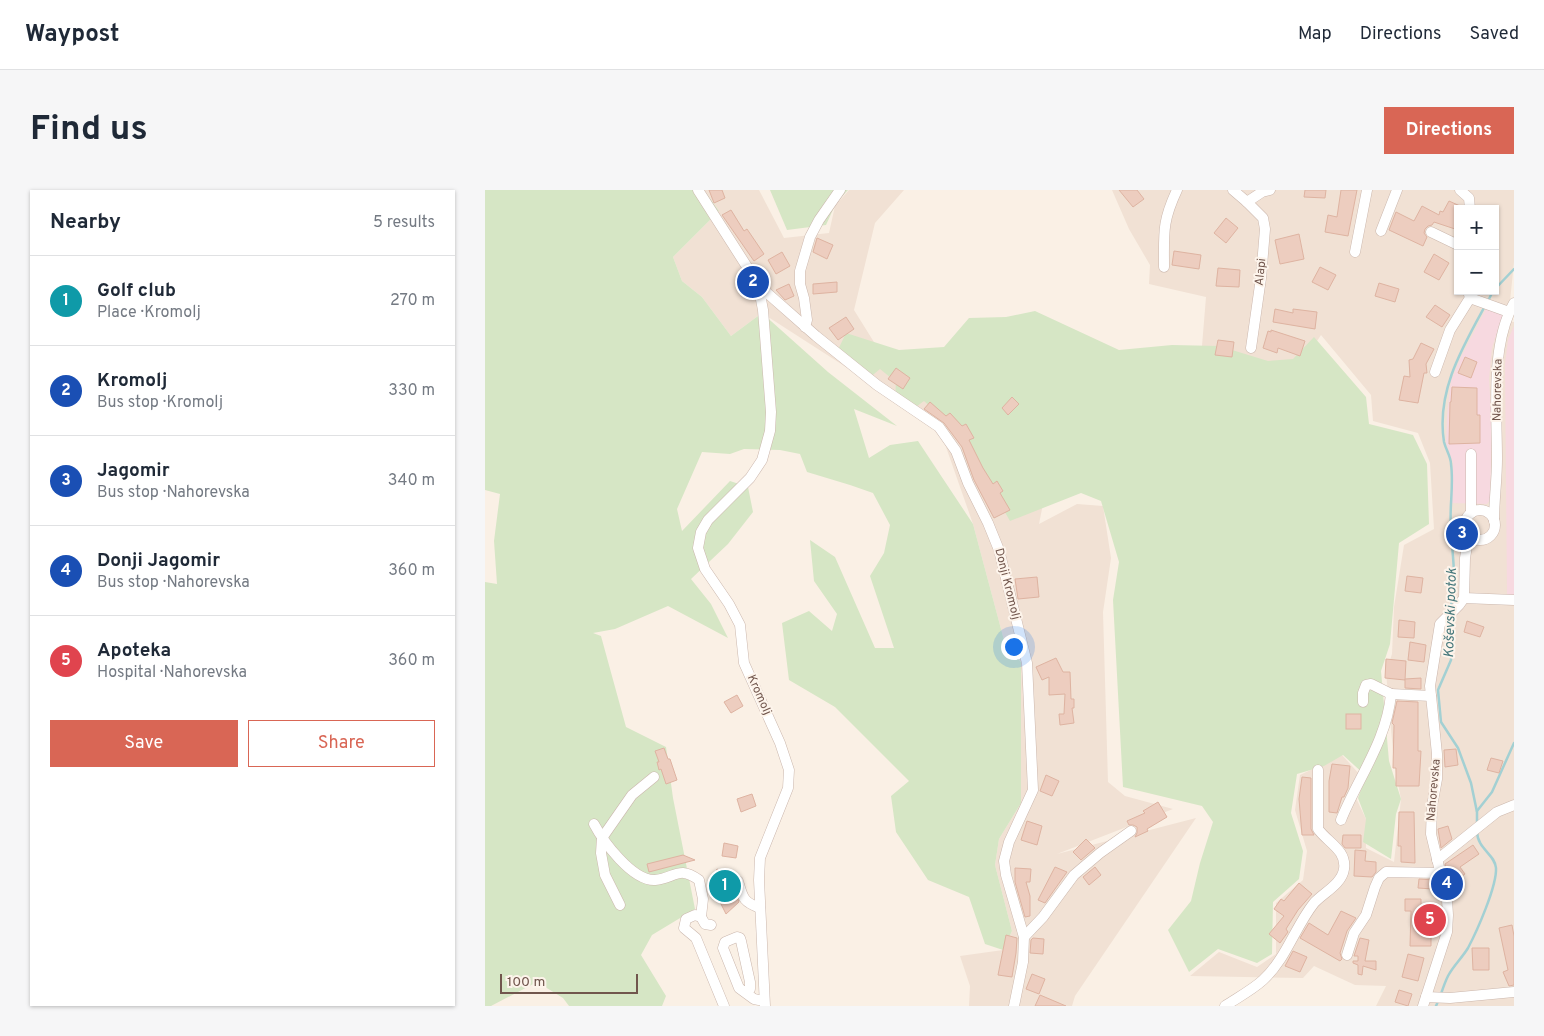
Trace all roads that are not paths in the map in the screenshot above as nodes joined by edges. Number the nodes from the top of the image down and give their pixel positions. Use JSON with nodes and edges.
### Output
{"nodes":[{"id":1,"x":698,"y":190,"type":"edge"},
{"id":2,"x":840,"y":190,"type":"edge"},
{"id":3,"x":1177,"y":190,"type":"edge"},
{"id":4,"x":1233,"y":190,"type":"edge"},
{"id":5,"x":1270,"y":190,"type":"edge"},
{"id":6,"x":1367,"y":190,"type":"edge"},
{"id":7,"x":1397,"y":190,"type":"edge"},
{"id":8,"x":1460,"y":190,"type":"edge"},
{"id":9,"x":1247,"y":202,"type":"junction"},
{"id":10,"x":1470,"y":205,"type":"edge"},
{"id":11,"x":1381,"y":232,"type":"dead end"},
{"id":12,"x":1431,"y":232,"type":"dead end"},
{"id":13,"x":1454,"y":243,"type":"edge"},
{"id":14,"x":1355,"y":252,"type":"dead end"},
{"id":15,"x":1164,"y":267,"type":"dead end"},
{"id":16,"x":758,"y":284,"type":"junction"},
{"id":17,"x":1469,"y":295,"type":"edge"},
{"id":18,"x":1511,"y":307,"type":"edge"},
{"id":19,"x":805,"y":327,"type":"junction"},
{"id":20,"x":1251,"y":348,"type":"dead end"},
{"id":21,"x":1435,"y":372,"type":"dead end"},
{"id":22,"x":1471,"y":454,"type":"dead end"},
{"id":23,"x":1495,"y":501,"type":"junction"},
{"id":24,"x":1483,"y":511,"type":"junction"},
{"id":25,"x":1471,"y":513,"type":"junction"},
{"id":26,"x":1494,"y":521,"type":"junction"},
{"id":27,"x":1466,"y":530,"type":"junction"},
{"id":28,"x":1481,"y":540,"type":"junction"},
{"id":29,"x":1467,"y":548,"type":"junction"},
{"id":30,"x":1464,"y":598,"type":"junction"},
{"id":31,"x":1514,"y":600,"type":"edge"},
{"id":32,"x":1391,"y":694,"type":"junction"},
{"id":33,"x":1431,"y":696,"type":"junction"},
{"id":34,"x":1363,"y":702,"type":"dead end"},
{"id":35,"x":1318,"y":770,"type":"dead end"},
{"id":36,"x":654,"y":778,"type":"dead end"},
{"id":37,"x":1514,"y":805,"type":"edge"},
{"id":38,"x":1341,"y":820,"type":"dead end"},
{"id":39,"x":594,"y":824,"type":"dead end"},
{"id":40,"x":1131,"y":832,"type":"dead end"},
{"id":41,"x":602,"y":838,"type":"junction"},
{"id":42,"x":1437,"y":860,"type":"junction"},
{"id":43,"x":1441,"y":872,"type":"junction"},
{"id":44,"x":738,"y":881,"type":"dead end"},
{"id":45,"x":620,"y":905,"type":"dead end"},
{"id":46,"x":760,"y":908,"type":"junction"},
{"id":47,"x":701,"y":917,"type":"junction"},
{"id":48,"x":711,"y":926,"type":"dead end"},
{"id":49,"x":1024,"y":937,"type":"junction"},
{"id":50,"x":1347,"y":955,"type":"dead end"},
{"id":51,"x":1514,"y":992,"type":"edge"},
{"id":52,"x":746,"y":993,"type":"junction"},
{"id":53,"x":1427,"y":1000,"type":"edge"},
{"id":54,"x":765,"y":1004,"type":"edge"},
{"id":55,"x":724,"y":1006,"type":"edge"},
{"id":56,"x":1014,"y":1006,"type":"edge"},
{"id":57,"x":1225,"y":1006,"type":"edge"}],
"edges":[{"from":1,"to":16,"type":"street","name":"Kromolj"},
{"from":2,"to":19,"type":"street"},
{"from":3,"to":15,"type":"street"},
{"from":4,"to":9,"type":"street","name":"Alapi"},
{"from":5,"to":9,"type":"street"},
{"from":6,"to":14,"type":"street"},
{"from":7,"to":11,"type":"street"},
{"from":8,"to":10,"type":"street"},
{"from":9,"to":20,"type":"street","name":"Alapi"},
{"from":12,"to":13,"type":"street"},
{"from":16,"to":19,"type":"street","name":"Donji Kromolj"},
{"from":16,"to":46,"type":"street","name":"Kromolj"},
{"from":17,"to":18,"type":"street","name":"Nahorevska"},
{"from":17,"to":21,"type":"street","name":"Nahorevska"},
{"from":18,"to":23,"type":"street","name":"Nahorevska"},
{"from":19,"to":49,"type":"street","name":"Donji Kromolj"},
{"from":22,"to":25,"type":"street"},
{"from":23,"to":24,"type":"street"},
{"from":23,"to":26,"type":"street","name":"Nahorevska"},
{"from":24,"to":25,"type":"street"},
{"from":24,"to":26,"type":"street"},
{"from":25,"to":27,"type":"street"},
{"from":26,"to":28,"type":"street"},
{"from":27,"to":28,"type":"street"},
{"from":27,"to":29,"type":"street"},
{"from":28,"to":29,"type":"street"},
{"from":29,"to":30,"type":"street"},
{"from":30,"to":31,"type":"street"},
{"from":30,"to":33,"type":"street","name":"Nahorevska"},
{"from":32,"to":33,"type":"street"},
{"from":32,"to":34,"type":"street"},
{"from":32,"to":38,"type":"street"},
{"from":33,"to":42,"type":"street","name":"Nahorevska"},
{"from":35,"to":57,"type":"street"},
{"from":36,"to":41,"type":"street"},
{"from":37,"to":42,"type":"street"},
{"from":39,"to":41,"type":"street"},
{"from":40,"to":49,"type":"street"},
{"from":41,"to":45,"type":"street"},
{"from":41,"to":47,"type":"street"},
{"from":42,"to":43,"type":"street","name":"Nahorevska"},
{"from":43,"to":50,"type":"street"},
{"from":43,"to":53,"type":"street","name":"Nahorevska"},
{"from":44,"to":46,"type":"street"},
{"from":46,"to":54,"type":"street","name":"Kromolj"},
{"from":47,"to":48,"type":"street"},
{"from":47,"to":55,"type":"street"},
{"from":49,"to":56,"type":"street","name":"Donji Kromolj"},
{"from":51,"to":53,"type":"street"},
{"from":52,"to":52,"type":"street"},
{"from":52,"to":54,"type":"street"}]}
